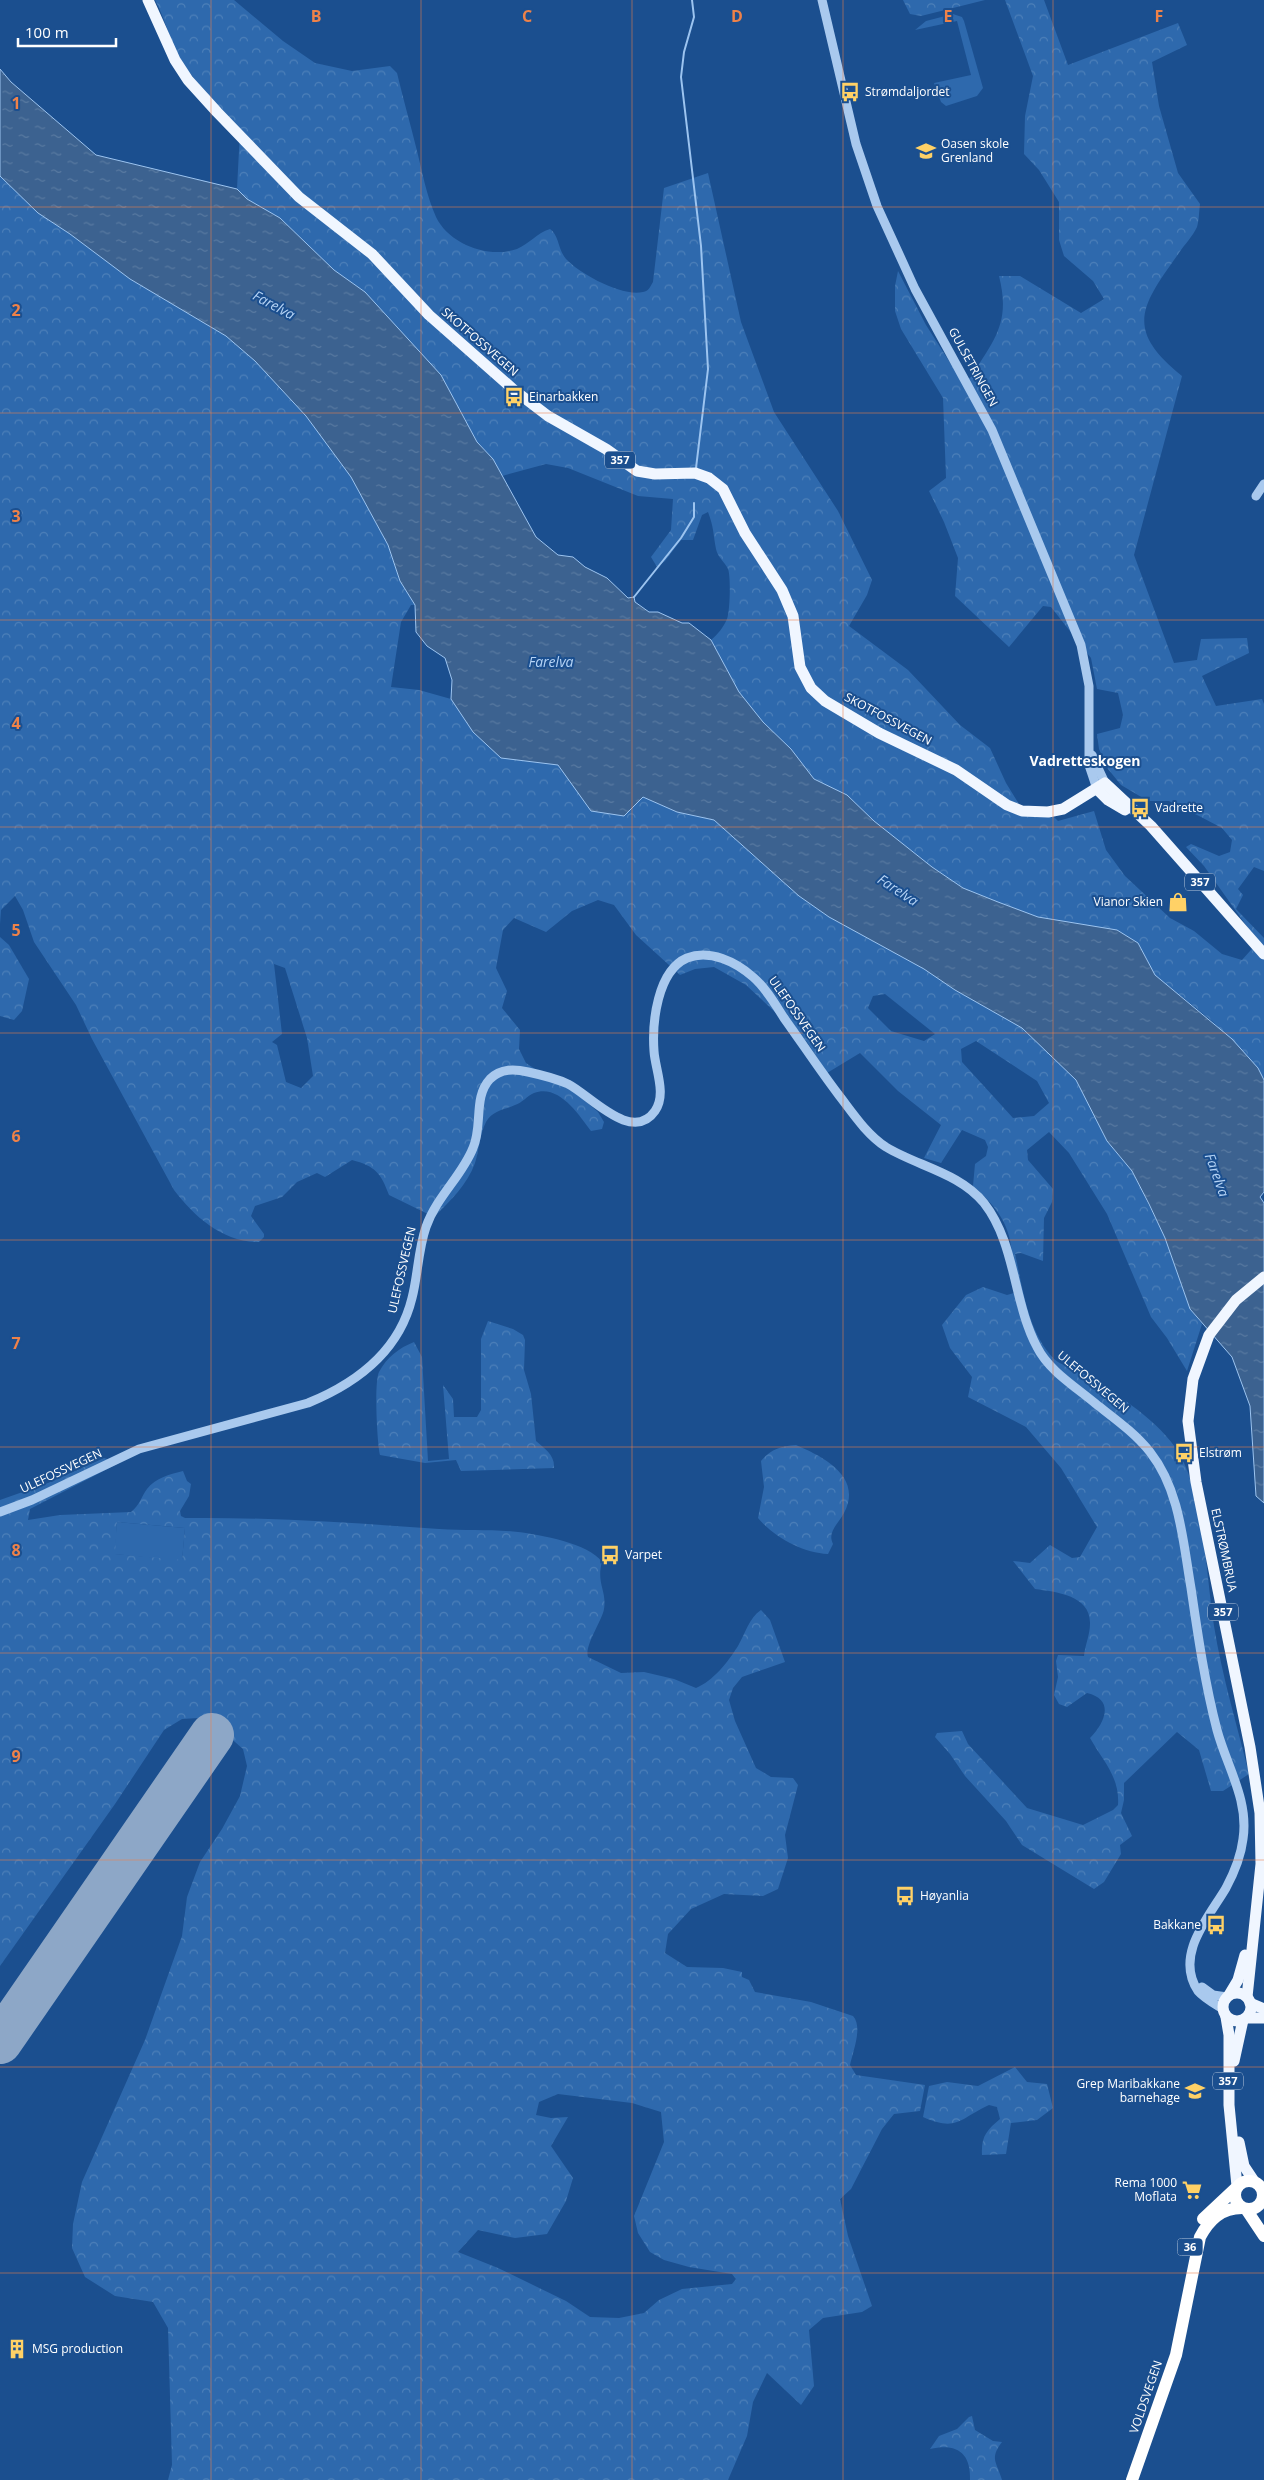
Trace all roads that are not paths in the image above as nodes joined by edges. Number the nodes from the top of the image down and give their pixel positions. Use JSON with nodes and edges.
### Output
{"nodes":[{"id":1,"x":148,"y":0,"type":"edge"},
{"id":2,"x":822,"y":0,"type":"edge"},
{"id":3,"x":1264,"y":484,"type":"edge"},
{"id":4,"x":1256,"y":496,"type":"dead end"},
{"id":5,"x":1101,"y":786,"type":"junction"},
{"id":6,"x":1264,"y":954,"type":"edge"},
{"id":7,"x":1264,"y":1277,"type":"edge"},
{"id":8,"x":0,"y":1512,"type":"edge"},
{"id":9,"x":1256,"y":1912,"type":"junction"},
{"id":10,"x":1193,"y":1978,"type":"junction"},
{"id":11,"x":1228,"y":1996,"type":"junction"},
{"id":12,"x":1248,"y":2000,"type":"junction"},
{"id":13,"x":1264,"y":2009,"type":"edge"},
{"id":14,"x":1224,"y":2013,"type":"junction"},
{"id":15,"x":1264,"y":2018,"type":"edge"},
{"id":16,"x":1244,"y":2019,"type":"junction"},
{"id":17,"x":1254,"y":2181,"type":"junction"},
{"id":18,"x":1236,"y":2187,"type":"junction"},
{"id":19,"x":1262,"y":2200,"type":"junction"},
{"id":20,"x":1244,"y":2208,"type":"junction"},
{"id":21,"x":1264,"y":2217,"type":"edge"},
{"id":22,"x":1264,"y":2236,"type":"edge"},
{"id":23,"x":1182,"y":2322,"type":"junction"},
{"id":24,"x":1132,"y":2480,"type":"edge"}],
"edges":[{"from":1,"to":5,"type":"main road","name":"SKOTFOSSVEGEN","number":"357"},
{"from":2,"to":5,"type":"street","name":"GULSETRINGEN"},
{"from":3,"to":4,"type":"street"},
{"from":5,"to":6,"type":"main road","number":"357"},
{"from":7,"to":9,"type":"main road","name":"ELSTRØMBRUA","number":"357"},
{"from":8,"to":10,"type":"street","name":"ULEFOSSVEGEN"},
{"from":9,"to":11,"type":"main road","name":"ELSTRØMBRUA","number":"357"},
{"from":9,"to":12,"type":"main road","name":"ELSTRØMBRUA","number":"357"},
{"from":10,"to":11,"type":"street"},
{"from":10,"to":14,"type":"street"},
{"from":11,"to":12,"type":"main road"},
{"from":11,"to":14,"type":"main road","number":"357"},
{"from":12,"to":13,"type":"main road"},
{"from":12,"to":16,"type":"main road","number":"357"},
{"from":14,"to":16,"type":"main road"},
{"from":14,"to":18,"type":"main road","number":"357"},
{"from":15,"to":16,"type":"main road"},
{"from":16,"to":17,"type":"main road","number":"357"},
{"from":17,"to":18,"type":"highway","number":"36"},
{"from":17,"to":19,"type":"highway"},
{"from":18,"to":20,"type":"highway"},
{"from":18,"to":23,"type":"highway","name":"VOLDSVEGEN","number":"36"},
{"from":19,"to":20,"type":"highway","number":"36"},
{"from":19,"to":21,"type":"highway"},
{"from":20,"to":22,"type":"highway"},
{"from":20,"to":23,"type":"highway","name":"VOLDSVEGEN","number":"36"},
{"from":23,"to":24,"type":"highway","name":"VOLDSVEGEN","number":"36"}]}
